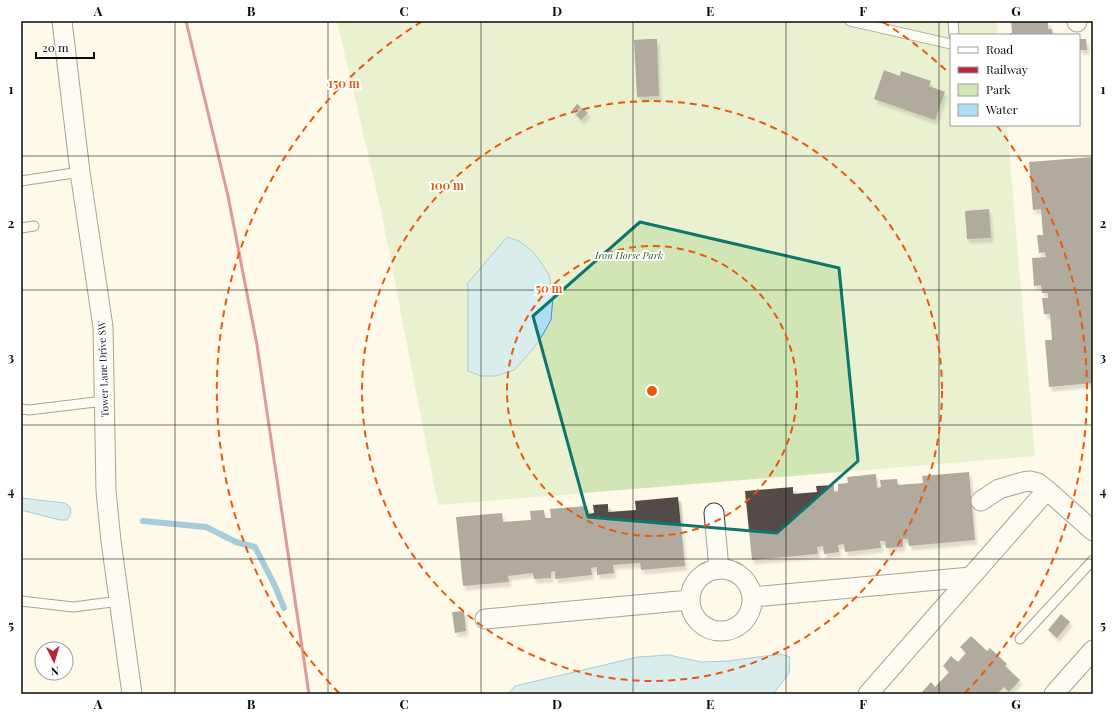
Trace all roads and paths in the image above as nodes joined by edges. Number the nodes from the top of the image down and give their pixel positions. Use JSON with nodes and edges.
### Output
{"nodes":[{"id":1,"x":62,"y":21,"type":"edge"},
{"id":2,"x":850,"y":21,"type":"edge"},
{"id":3,"x":953,"y":21,"type":"edge"},
{"id":4,"x":954,"y":34,"type":"edge"},
{"id":5,"x":950,"y":44,"type":"edge"},
{"id":6,"x":80,"y":172,"type":"junction"},
{"id":7,"x":21,"y":181,"type":"edge"},
{"id":8,"x":34,"y":226,"type":"dead end"},
{"id":9,"x":21,"y":228,"type":"edge"},
{"id":10,"x":104,"y":401,"type":"junction"},
{"id":11,"x":21,"y":409,"type":"edge"},
{"id":12,"x":1047,"y":490,"type":"junction"},
{"id":13,"x":981,"y":502,"type":"dead end"},
{"id":14,"x":714,"y":513,"type":"dead end"},
{"id":15,"x":1093,"y":531,"type":"edge"},
{"id":16,"x":1093,"y":560,"type":"edge"},
{"id":17,"x":719,"y":569,"type":"junction"},
{"id":18,"x":971,"y":576,"type":"junction"},
{"id":19,"x":752,"y":597,"type":"junction"},
{"id":20,"x":690,"y":600,"type":"junction"},
{"id":21,"x":21,"y":601,"type":"edge"},
{"id":22,"x":120,"y":601,"type":"junction"},
{"id":23,"x":485,"y":619,"type":"dead end"},
{"id":24,"x":1020,"y":639,"type":"dead end"},
{"id":25,"x":1093,"y":650,"type":"edge"},
{"id":26,"x":132,"y":694,"type":"edge"},
{"id":27,"x":868,"y":694,"type":"edge"},
{"id":28,"x":1054,"y":694,"type":"edge"}],
"edges":[{"from":1,"to":6,"type":"street","name":"Tower Lane Drive SW"},
{"from":2,"to":5,"type":"lane"},
{"from":3,"to":4,"type":"lane"},
{"from":6,"to":7,"type":"lane"},
{"from":6,"to":10,"type":"street","name":"Tower Lane Drive SW"},
{"from":8,"to":9,"type":"lane"},
{"from":10,"to":11,"type":"lane"},
{"from":10,"to":22,"type":"street","name":"Tower Lane Drive SW"},
{"from":12,"to":13,"type":"street"},
{"from":12,"to":15,"type":"street"},
{"from":12,"to":18,"type":"street"},
{"from":14,"to":17,"type":"street"},
{"from":16,"to":24,"type":"lane"},
{"from":17,"to":19,"type":"street"},
{"from":17,"to":20,"type":"street"},
{"from":18,"to":19,"type":"street"},
{"from":18,"to":27,"type":"street"},
{"from":19,"to":20,"type":"street"},
{"from":20,"to":23,"type":"street"},
{"from":21,"to":22,"type":"lane"},
{"from":22,"to":26,"type":"street","name":"Tower Lane Drive SW"},
{"from":25,"to":28,"type":"street"}]}
